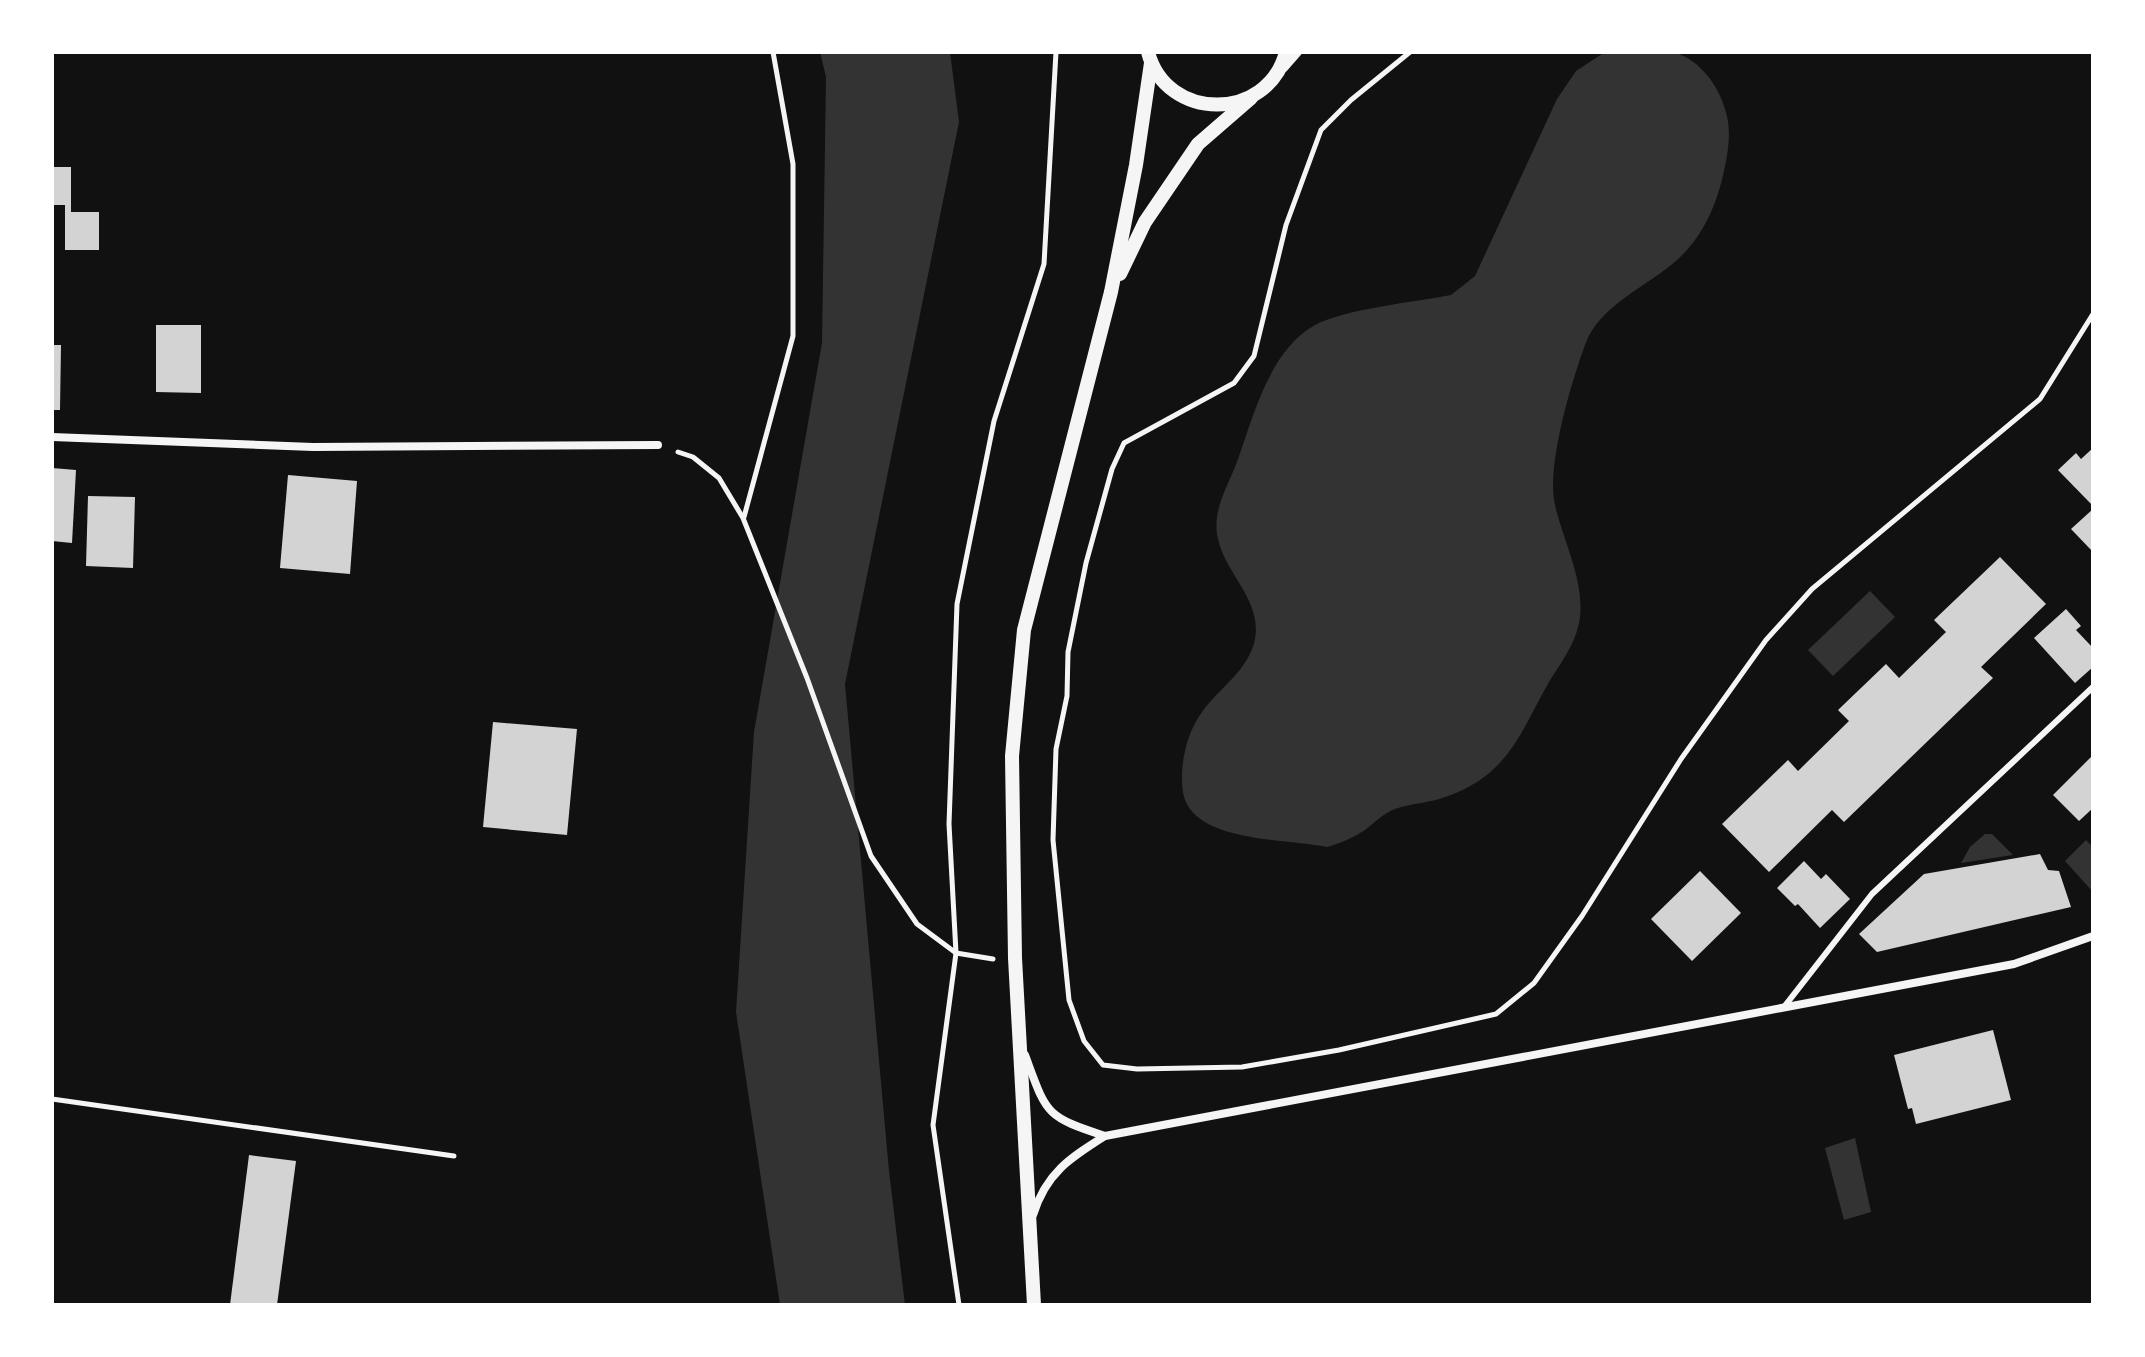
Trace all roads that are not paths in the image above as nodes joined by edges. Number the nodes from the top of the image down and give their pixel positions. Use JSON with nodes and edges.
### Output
{"nodes":[{"id":1,"x":1286,"y":52,"type":"edge"},
{"id":2,"x":1298,"y":52,"type":"edge"},
{"id":3,"x":1149,"y":57,"type":"edge"},
{"id":4,"x":1270,"y":83,"type":"junction"},
{"id":5,"x":1251,"y":98,"type":"junction"},
{"id":6,"x":1111,"y":292,"type":"junction"},
{"id":7,"x":52,"y":437,"type":"edge"},
{"id":8,"x":658,"y":445,"type":"road end"},
{"id":9,"x":2093,"y":687,"type":"edge"},
{"id":10,"x":2093,"y":936,"type":"edge"},
{"id":11,"x":1784,"y":1007,"type":"junction"},
{"id":12,"x":1019,"y":1040,"type":"junction"},
{"id":13,"x":1105,"y":1136,"type":"junction"},
{"id":14,"x":1029,"y":1227,"type":"junction"},
{"id":15,"x":1034,"y":1305,"type":"edge"}],
"edges":[{"from":1,"to":4,"type":"street"},
{"from":2,"to":4,"type":"street"},
{"from":3,"to":5,"type":"street"},
{"from":3,"to":6,"type":"street"},
{"from":4,"to":5,"type":"street"},
{"from":5,"to":6,"type":"street"},
{"from":6,"to":12,"type":"street"},
{"from":7,"to":8,"type":"street"},
{"from":9,"to":11,"type":"lane"},
{"from":10,"to":11,"type":"street"},
{"from":11,"to":13,"type":"street"},
{"from":12,"to":13,"type":"street"},
{"from":12,"to":14,"type":"street"},
{"from":13,"to":14,"type":"street"},
{"from":14,"to":15,"type":"street"}]}
